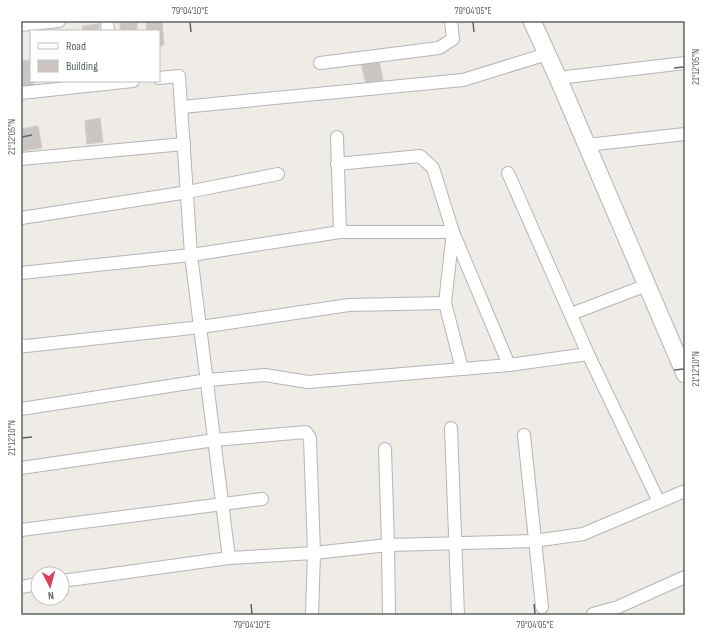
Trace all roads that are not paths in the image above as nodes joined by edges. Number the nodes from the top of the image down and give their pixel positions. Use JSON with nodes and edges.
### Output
{"nodes":[{"id":1,"x":59,"y":21,"type":"edge"},
{"id":2,"x":451,"y":21,"type":"edge"},
{"id":3,"x":532,"y":21,"type":"edge"},
{"id":4,"x":21,"y":25,"type":"edge"},
{"id":5,"x":547,"y":54,"type":"junction"},
{"id":6,"x":320,"y":63,"type":"dead end"},
{"id":7,"x":685,"y":63,"type":"edge"},
{"id":8,"x":160,"y":78,"type":"edge"},
{"id":9,"x":558,"y":78,"type":"junction"},
{"id":10,"x":114,"y":82,"type":"edge"},
{"id":11,"x":21,"y":93,"type":"edge"},
{"id":12,"x":182,"y":107,"type":"junction"},
{"id":13,"x":685,"y":134,"type":"edge"},
{"id":14,"x":337,"y":137,"type":"dead end"},
{"id":15,"x":184,"y":144,"type":"junction"},
{"id":16,"x":587,"y":145,"type":"junction"},
{"id":17,"x":21,"y":159,"type":"edge"},
{"id":18,"x":337,"y":164,"type":"junction"},
{"id":19,"x":508,"y":173,"type":"dead end"},
{"id":20,"x":278,"y":174,"type":"dead end"},
{"id":21,"x":188,"y":192,"type":"junction"},
{"id":22,"x":21,"y":218,"type":"edge"},
{"id":23,"x":340,"y":232,"type":"junction"},
{"id":24,"x":453,"y":232,"type":"junction"},
{"id":25,"x":191,"y":255,"type":"junction"},
{"id":26,"x":21,"y":273,"type":"edge"},
{"id":27,"x":647,"y":285,"type":"junction"},
{"id":28,"x":445,"y":303,"type":"junction"},
{"id":29,"x":571,"y":314,"type":"junction"},
{"id":30,"x":200,"y":327,"type":"junction"},
{"id":31,"x":21,"y":345,"type":"edge"},
{"id":32,"x":588,"y":354,"type":"junction"},
{"id":33,"x":509,"y":365,"type":"junction"},
{"id":34,"x":462,"y":369,"type":"junction"},
{"id":35,"x":685,"y":374,"type":"edge"},
{"id":36,"x":208,"y":380,"type":"junction"},
{"id":37,"x":21,"y":409,"type":"edge"},
{"id":38,"x":451,"y":428,"type":"dead end"},
{"id":39,"x":524,"y":435,"type":"dead end"},
{"id":40,"x":216,"y":440,"type":"junction"},
{"id":41,"x":385,"y":449,"type":"dead end"},
{"id":42,"x":21,"y":468,"type":"edge"},
{"id":43,"x":685,"y":491,"type":"edge"},
{"id":44,"x":262,"y":499,"type":"dead end"},
{"id":45,"x":659,"y":502,"type":"junction"},
{"id":46,"x":223,"y":504,"type":"junction"},
{"id":47,"x":21,"y":530,"type":"edge"},
{"id":48,"x":534,"y":541,"type":"junction"},
{"id":49,"x":456,"y":544,"type":"junction"},
{"id":50,"x":388,"y":545,"type":"junction"},
{"id":51,"x":314,"y":553,"type":"junction"},
{"id":52,"x":229,"y":558,"type":"junction"},
{"id":53,"x":685,"y":577,"type":"edge"},
{"id":54,"x":70,"y":580,"type":"edge"},
{"id":55,"x":542,"y":607,"type":"dead end"},
{"id":56,"x":620,"y":611,"type":"edge"},
{"id":57,"x":593,"y":614,"type":"edge"},
{"id":58,"x":312,"y":615,"type":"edge"},
{"id":59,"x":389,"y":615,"type":"edge"},
{"id":60,"x":458,"y":615,"type":"edge"}],
"edges":[{"from":1,"to":4,"type":"street"},
{"from":2,"to":6,"type":"street"},
{"from":3,"to":5,"type":"street"},
{"from":5,"to":9,"type":"street"},
{"from":5,"to":12,"type":"street"},
{"from":7,"to":9,"type":"street"},
{"from":8,"to":12,"type":"street"},
{"from":9,"to":16,"type":"street"},
{"from":10,"to":11,"type":"street"},
{"from":12,"to":15,"type":"street"},
{"from":13,"to":16,"type":"street"},
{"from":14,"to":18,"type":"street"},
{"from":15,"to":17,"type":"street"},
{"from":15,"to":21,"type":"street"},
{"from":16,"to":27,"type":"street"},
{"from":18,"to":23,"type":"street"},
{"from":18,"to":24,"type":"street"},
{"from":19,"to":29,"type":"street"},
{"from":20,"to":21,"type":"street"},
{"from":21,"to":22,"type":"street"},
{"from":21,"to":25,"type":"street"},
{"from":23,"to":24,"type":"street"},
{"from":23,"to":25,"type":"street"},
{"from":24,"to":28,"type":"street"},
{"from":24,"to":33,"type":"street"},
{"from":25,"to":26,"type":"street"},
{"from":25,"to":30,"type":"street"},
{"from":27,"to":29,"type":"street"},
{"from":27,"to":35,"type":"street"},
{"from":28,"to":30,"type":"street"},
{"from":28,"to":34,"type":"street"},
{"from":29,"to":32,"type":"street"},
{"from":30,"to":31,"type":"street"},
{"from":30,"to":36,"type":"street"},
{"from":32,"to":33,"type":"street"},
{"from":32,"to":45,"type":"street"},
{"from":33,"to":34,"type":"street"},
{"from":34,"to":36,"type":"street"},
{"from":36,"to":37,"type":"street"},
{"from":36,"to":40,"type":"street"},
{"from":38,"to":49,"type":"street"},
{"from":39,"to":48,"type":"street"},
{"from":40,"to":42,"type":"street"},
{"from":40,"to":46,"type":"street"},
{"from":40,"to":51,"type":"street"},
{"from":41,"to":50,"type":"street"},
{"from":43,"to":45,"type":"street"},
{"from":44,"to":46,"type":"street"},
{"from":45,"to":48,"type":"street"},
{"from":46,"to":47,"type":"street"},
{"from":46,"to":52,"type":"street"},
{"from":48,"to":49,"type":"street"},
{"from":48,"to":55,"type":"street"},
{"from":49,"to":50,"type":"street"},
{"from":49,"to":60,"type":"street"},
{"from":50,"to":51,"type":"street"},
{"from":50,"to":59,"type":"street"},
{"from":51,"to":52,"type":"street"},
{"from":51,"to":58,"type":"street"},
{"from":52,"to":54,"type":"street"},
{"from":53,"to":56,"type":"street"},
{"from":56,"to":57,"type":"street"}]}
